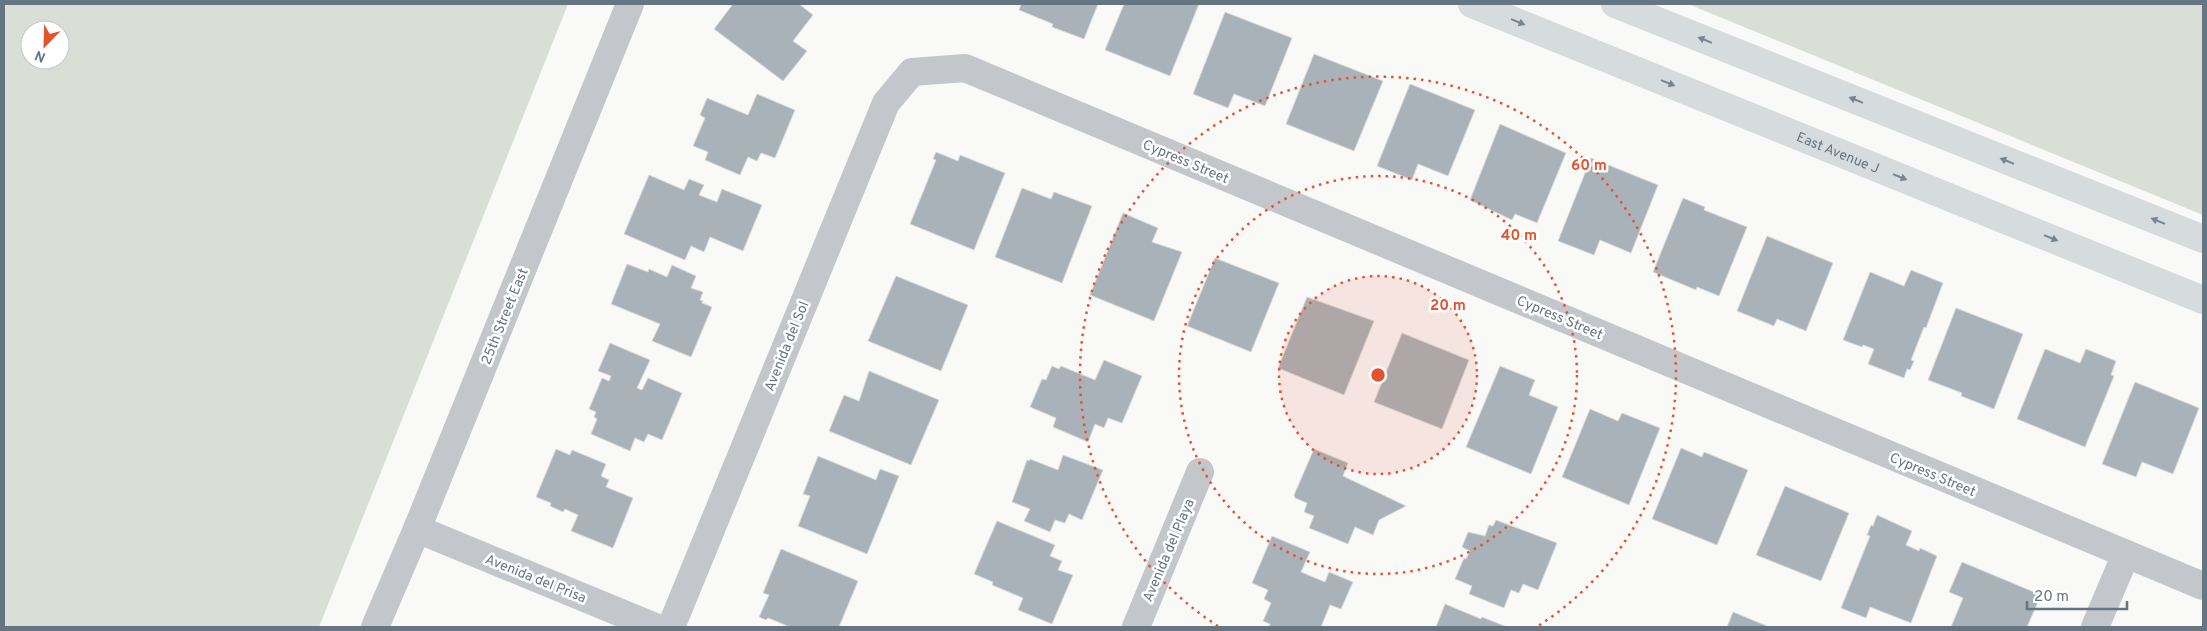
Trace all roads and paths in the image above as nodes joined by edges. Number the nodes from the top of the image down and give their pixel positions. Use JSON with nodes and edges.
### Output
{"nodes":[{"id":1,"x":630,"y":4,"type":"edge"},
{"id":2,"x":1472,"y":4,"type":"edge"},
{"id":3,"x":1615,"y":4,"type":"edge"},
{"id":4,"x":912,"y":72,"type":"joint"},
{"id":5,"x":2203,"y":239,"type":"edge"},
{"id":6,"x":2203,"y":300,"type":"edge"},
{"id":7,"x":1200,"y":472,"type":"dead end"},
{"id":8,"x":418,"y":529,"type":"junction"},
{"id":9,"x":2126,"y":554,"type":"junction"},
{"id":10,"x":2203,"y":586,"type":"edge"},
{"id":11,"x":374,"y":627,"type":"edge"},
{"id":12,"x":655,"y":627,"type":"edge"},
{"id":13,"x":671,"y":627,"type":"edge"},
{"id":14,"x":1136,"y":627,"type":"edge"},
{"id":15,"x":2095,"y":627,"type":"edge"}],
"edges":[{"from":1,"to":8,"type":"street","name":"25th Street East"},
{"from":2,"to":6,"type":"main road","name":"East Avenue J","one_way":true},
{"from":5,"to":3,"type":"main road","one_way":true},
{"from":4,"to":9,"type":"street","name":"Cypress Street"},
{"from":4,"to":13,"type":"street","name":"Avenida del Sol"},
{"from":7,"to":14,"type":"street","name":"Avenida del Playa"},
{"from":8,"to":11,"type":"street","name":"25th Street East"},
{"from":8,"to":12,"type":"street","name":"Avenida del Prisa"},
{"from":9,"to":10,"type":"street","name":"Cypress Street"},
{"from":9,"to":15,"type":"street"}]}
